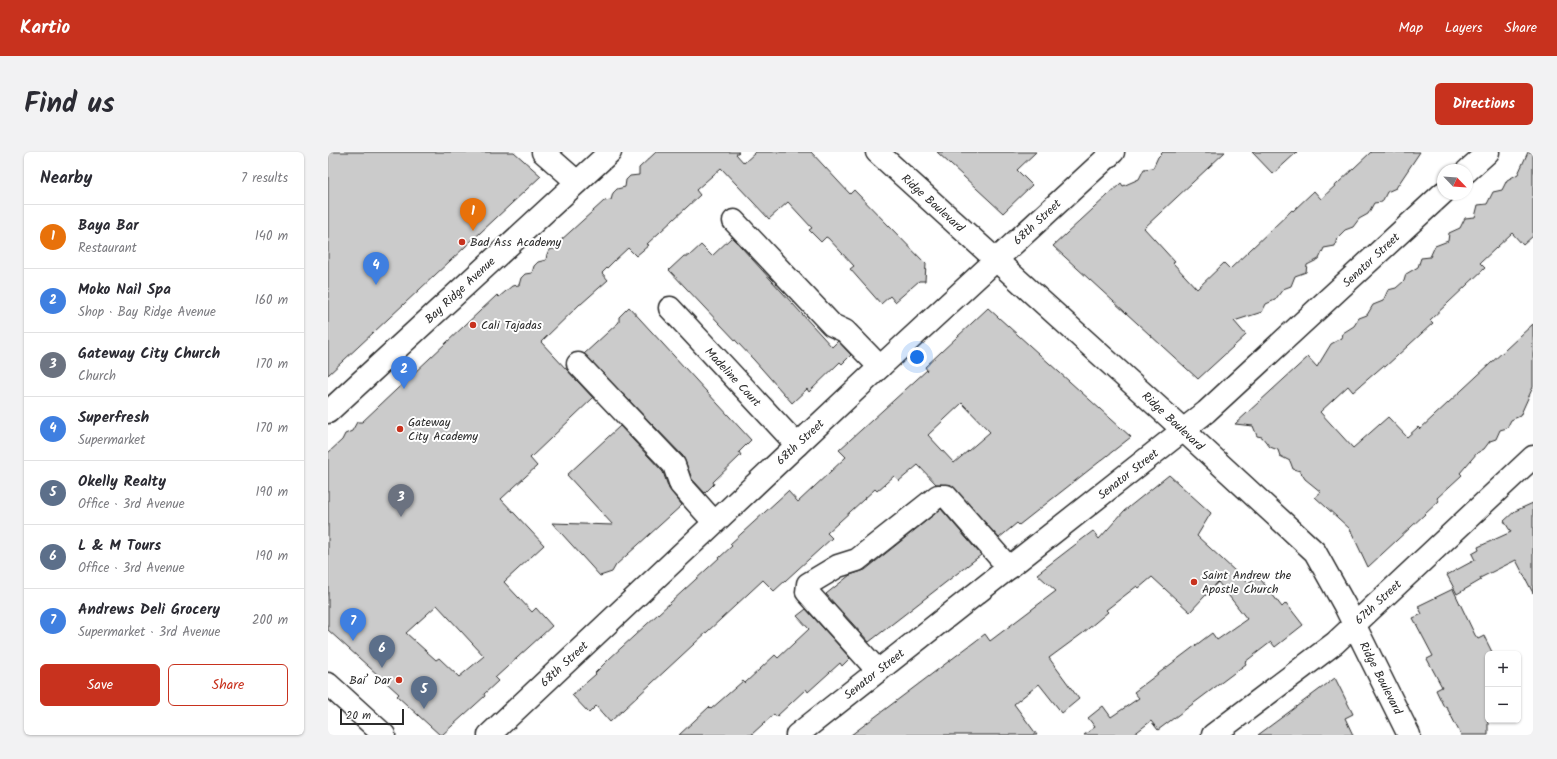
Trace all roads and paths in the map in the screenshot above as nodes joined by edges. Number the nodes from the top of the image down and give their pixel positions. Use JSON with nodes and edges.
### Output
{"nodes":[{"id":1,"x":544,"y":152,"type":"edge"},
{"id":2,"x":610,"y":152,"type":"edge"},
{"id":3,"x":877,"y":152,"type":"edge"},
{"id":4,"x":1113,"y":152,"type":"edge"},
{"id":5,"x":1488,"y":152,"type":"edge"},
{"id":6,"x":1473,"y":166,"type":"edge"},
{"id":7,"x":577,"y":182,"type":"junction"},
{"id":8,"x":1437,"y":199,"type":"edge"},
{"id":9,"x":734,"y":221,"type":"dead end"},
{"id":10,"x":996,"y":261,"type":"junction"},
{"id":11,"x":670,"y":308,"type":"dead end"},
{"id":12,"x":578,"y":364,"type":"dead end"},
{"id":13,"x":880,"y":367,"type":"junction"},
{"id":14,"x":328,"y":412,"type":"edge"},
{"id":15,"x":1183,"y":430,"type":"junction"},
{"id":16,"x":797,"y":445,"type":"junction"},
{"id":17,"x":1533,"y":457,"type":"edge"},
{"id":18,"x":714,"y":522,"type":"junction"},
{"id":19,"x":1008,"y":568,"type":"junction"},
{"id":20,"x":1354,"y":624,"type":"junction"},
{"id":21,"x":878,"y":671,"type":"junction"},
{"id":22,"x":328,"y":684,"type":"edge"},
{"id":23,"x":381,"y":734,"type":"edge"},
{"id":24,"x":489,"y":735,"type":"edge"},
{"id":25,"x":797,"y":735,"type":"edge"},
{"id":26,"x":1213,"y":735,"type":"edge"},
{"id":27,"x":1409,"y":735,"type":"edge"}],
"edges":[{"from":1,"to":7,"type":"street"},
{"from":2,"to":7,"type":"street","name":"Bay Ridge Avenue"},
{"from":3,"to":10,"type":"street","name":"Ridge Boulevard"},
{"from":4,"to":10,"type":"street","name":"68th Street"},
{"from":5,"to":6,"type":"street"},
{"from":7,"to":14,"type":"street","name":"Bay Ridge Avenue"},
{"from":8,"to":15,"type":"street","name":"Senator Street"},
{"from":9,"to":13,"type":"street"},
{"from":10,"to":13,"type":"street","name":"68th Street"},
{"from":10,"to":15,"type":"street","name":"Ridge Boulevard"},
{"from":11,"to":16,"type":"street","name":"Madeline Court"},
{"from":12,"to":18,"type":"street"},
{"from":13,"to":16,"type":"street","name":"68th Street"},
{"from":15,"to":19,"type":"street","name":"Senator Street"},
{"from":15,"to":20,"type":"street","name":"Ridge Boulevard"},
{"from":16,"to":18,"type":"street","name":"68th Street"},
{"from":17,"to":20,"type":"street","name":"67th Street"},
{"from":18,"to":24,"type":"street","name":"68th Street"},
{"from":19,"to":21,"type":"street","name":"Senator Street"},
{"from":19,"to":21,"type":"street"},
{"from":20,"to":26,"type":"street","name":"67th Street"},
{"from":20,"to":27,"type":"street","name":"Ridge Boulevard"},
{"from":21,"to":25,"type":"street","name":"Senator Street"},
{"from":22,"to":23,"type":"street"}]}
